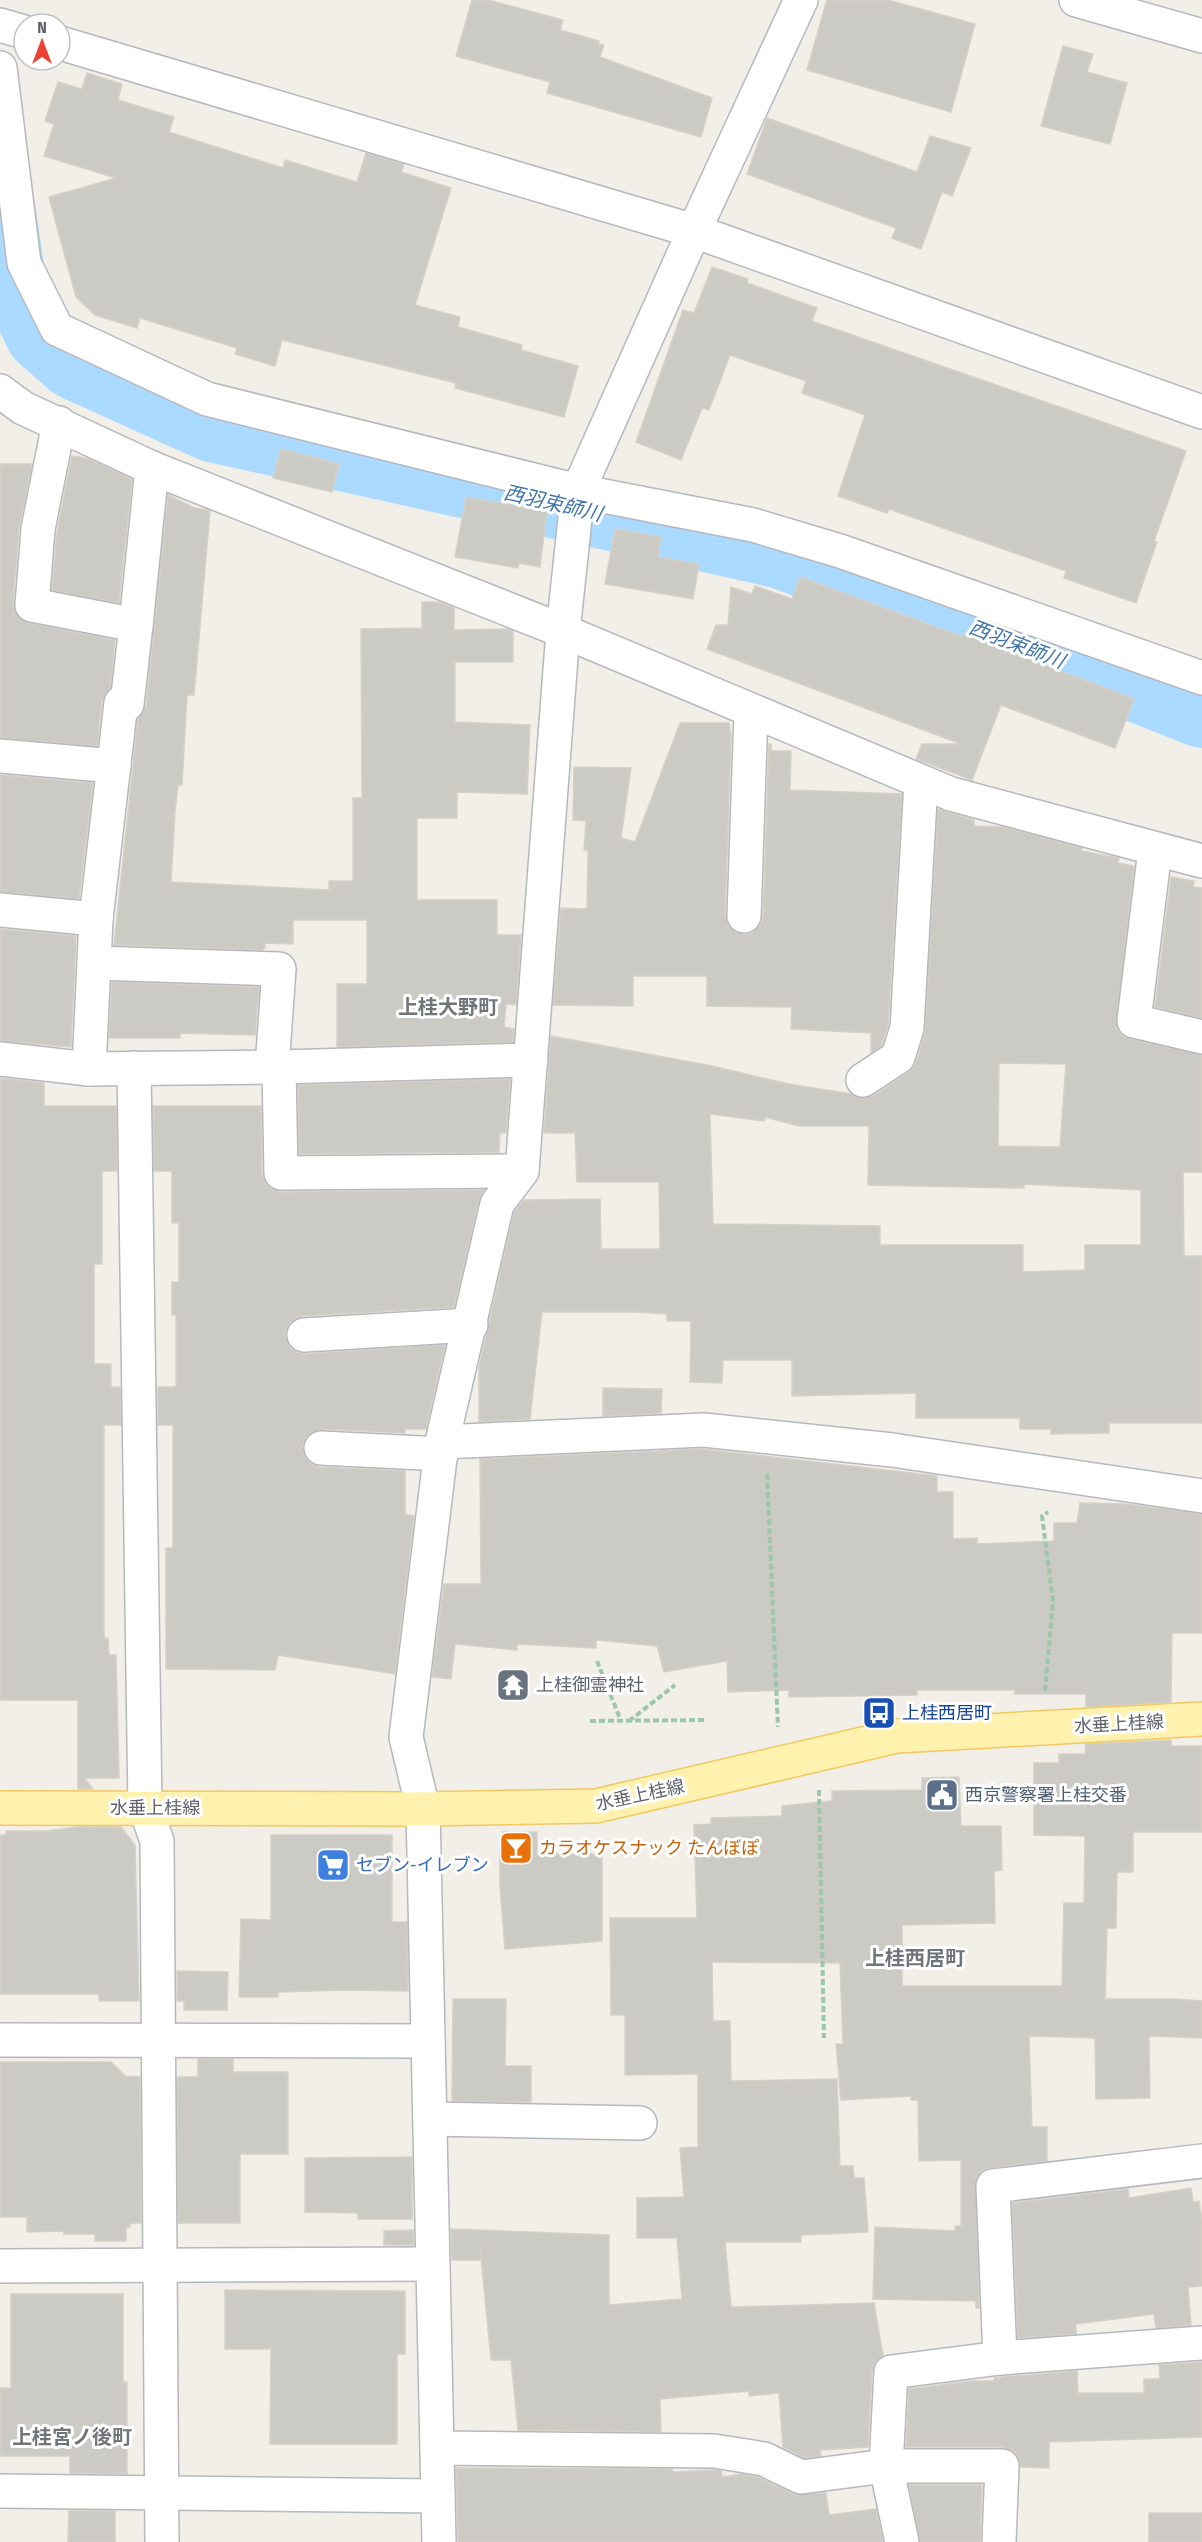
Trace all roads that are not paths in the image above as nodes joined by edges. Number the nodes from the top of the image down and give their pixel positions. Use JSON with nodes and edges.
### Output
{"nodes":[{"id":1,"x":801,"y":0,"type":"edge"},
{"id":2,"x":1076,"y":0,"type":"edge"},
{"id":3,"x":1202,"y":36,"type":"edge"},
{"id":4,"x":72,"y":47,"type":"edge"},
{"id":5,"x":0,"y":68,"type":"edge"},
{"id":6,"x":694,"y":231,"type":"junction"},
{"id":7,"x":8,"y":405,"type":"edge"},
{"id":8,"x":1202,"y":412,"type":"edge"},
{"id":9,"x":59,"y":423,"type":"junction"},
{"id":10,"x":152,"y":468,"type":"junction"},
{"id":11,"x":577,"y":493,"type":"junction"},
{"id":12,"x":136,"y":626,"type":"junction"},
{"id":13,"x":563,"y":631,"type":"junction"},
{"id":14,"x":1202,"y":678,"type":"edge"},
{"id":15,"x":751,"y":712,"type":"junction"},
{"id":16,"x":0,"y":756,"type":"edge"},
{"id":17,"x":114,"y":766,"type":"junction"},
{"id":18,"x":921,"y":782,"type":"junction"},
{"id":19,"x":1155,"y":850,"type":"junction"},
{"id":20,"x":1202,"y":861,"type":"edge"},
{"id":21,"x":0,"y":910,"type":"edge"},
{"id":22,"x":744,"y":916,"type":"dead end"},
{"id":23,"x":96,"y":918,"type":"junction"},
{"id":24,"x":94,"y":963,"type":"junction"},
{"id":25,"x":1202,"y":1037,"type":"edge"},
{"id":26,"x":0,"y":1059,"type":"edge"},
{"id":27,"x":531,"y":1059,"type":"junction"},
{"id":28,"x":275,"y":1067,"type":"junction"},
{"id":29,"x":134,"y":1068,"type":"junction"},
{"id":30,"x":89,"y":1069,"type":"junction"},
{"id":31,"x":862,"y":1080,"type":"dead end"},
{"id":32,"x":522,"y":1171,"type":"junction"},
{"id":33,"x":471,"y":1325,"type":"junction"},
{"id":34,"x":304,"y":1335,"type":"dead end"},
{"id":35,"x":321,"y":1448,"type":"dead end"},
{"id":36,"x":442,"y":1448,"type":"junction"},
{"id":37,"x":1202,"y":1496,"type":"edge"},
{"id":38,"x":1202,"y":1719,"type":"edge"},
{"id":39,"x":0,"y":1808,"type":"edge"},
{"id":40,"x":145,"y":1808,"type":"junction"},
{"id":41,"x":423,"y":1809,"type":"junction"},
{"id":42,"x":158,"y":2039,"type":"junction"},
{"id":43,"x":0,"y":2040,"type":"edge"},
{"id":44,"x":428,"y":2041,"type":"junction"},
{"id":45,"x":430,"y":2119,"type":"junction"},
{"id":46,"x":640,"y":2123,"type":"dead end"},
{"id":47,"x":1202,"y":2162,"type":"edge"},
{"id":48,"x":158,"y":2264,"type":"junction"},
{"id":49,"x":433,"y":2264,"type":"junction"},
{"id":50,"x":0,"y":2266,"type":"edge"},
{"id":51,"x":1202,"y":2343,"type":"edge"},
{"id":52,"x":1000,"y":2358,"type":"junction"},
{"id":53,"x":437,"y":2448,"type":"junction"},
{"id":54,"x":886,"y":2466,"type":"junction"},
{"id":55,"x":0,"y":2492,"type":"edge"},
{"id":56,"x":161,"y":2492,"type":"junction"},
{"id":57,"x":438,"y":2496,"type":"junction"},
{"id":58,"x":162,"y":2542,"type":"edge"},
{"id":59,"x":439,"y":2542,"type":"edge"},
{"id":60,"x":902,"y":2542,"type":"edge"},
{"id":61,"x":999,"y":2542,"type":"edge"}],
"edges":[{"from":1,"to":6,"type":"street"},
{"from":2,"to":3,"type":"street"},
{"from":4,"to":6,"type":"street"},
{"from":5,"to":11,"type":"street"},
{"from":6,"to":8,"type":"street"},
{"from":6,"to":11,"type":"street"},
{"from":7,"to":9,"type":"street"},
{"from":9,"to":10,"type":"street"},
{"from":9,"to":12,"type":"street"},
{"from":10,"to":12,"type":"street"},
{"from":10,"to":13,"type":"street"},
{"from":11,"to":13,"type":"street"},
{"from":11,"to":14,"type":"street"},
{"from":12,"to":17,"type":"street"},
{"from":13,"to":15,"type":"street"},
{"from":13,"to":27,"type":"street"},
{"from":15,"to":18,"type":"street"},
{"from":15,"to":22,"type":"street"},
{"from":16,"to":17,"type":"street"},
{"from":17,"to":23,"type":"street"},
{"from":18,"to":19,"type":"street"},
{"from":18,"to":31,"type":"street"},
{"from":19,"to":20,"type":"street"},
{"from":19,"to":25,"type":"street"},
{"from":21,"to":23,"type":"street"},
{"from":23,"to":24,"type":"street"},
{"from":24,"to":28,"type":"street"},
{"from":24,"to":30,"type":"street"},
{"from":26,"to":30,"type":"street"},
{"from":27,"to":28,"type":"street"},
{"from":27,"to":32,"type":"street"},
{"from":28,"to":29,"type":"street"},
{"from":28,"to":32,"type":"street"},
{"from":29,"to":30,"type":"street"},
{"from":29,"to":40,"type":"street"},
{"from":32,"to":33,"type":"street"},
{"from":33,"to":34,"type":"street"},
{"from":33,"to":36,"type":"street"},
{"from":35,"to":36,"type":"street"},
{"from":36,"to":37,"type":"street"},
{"from":36,"to":41,"type":"street"},
{"from":38,"to":41,"type":"main road","name":"水垂上桂線"},
{"from":39,"to":40,"type":"main road","name":"水垂上桂線"},
{"from":40,"to":41,"type":"main road","name":"水垂上桂線"},
{"from":40,"to":42,"type":"street"},
{"from":41,"to":44,"type":"street"},
{"from":42,"to":43,"type":"street"},
{"from":42,"to":44,"type":"street"},
{"from":42,"to":48,"type":"street"},
{"from":44,"to":45,"type":"street"},
{"from":45,"to":46,"type":"street"},
{"from":45,"to":49,"type":"street"},
{"from":47,"to":52,"type":"street"},
{"from":48,"to":49,"type":"street"},
{"from":48,"to":50,"type":"street"},
{"from":48,"to":56,"type":"street"},
{"from":49,"to":53,"type":"street"},
{"from":51,"to":52,"type":"street"},
{"from":52,"to":54,"type":"street"},
{"from":53,"to":54,"type":"street"},
{"from":53,"to":57,"type":"street"},
{"from":54,"to":60,"type":"street"},
{"from":54,"to":61,"type":"street"},
{"from":55,"to":56,"type":"street"},
{"from":56,"to":57,"type":"street"},
{"from":56,"to":58,"type":"street"},
{"from":57,"to":59,"type":"street"}]}
